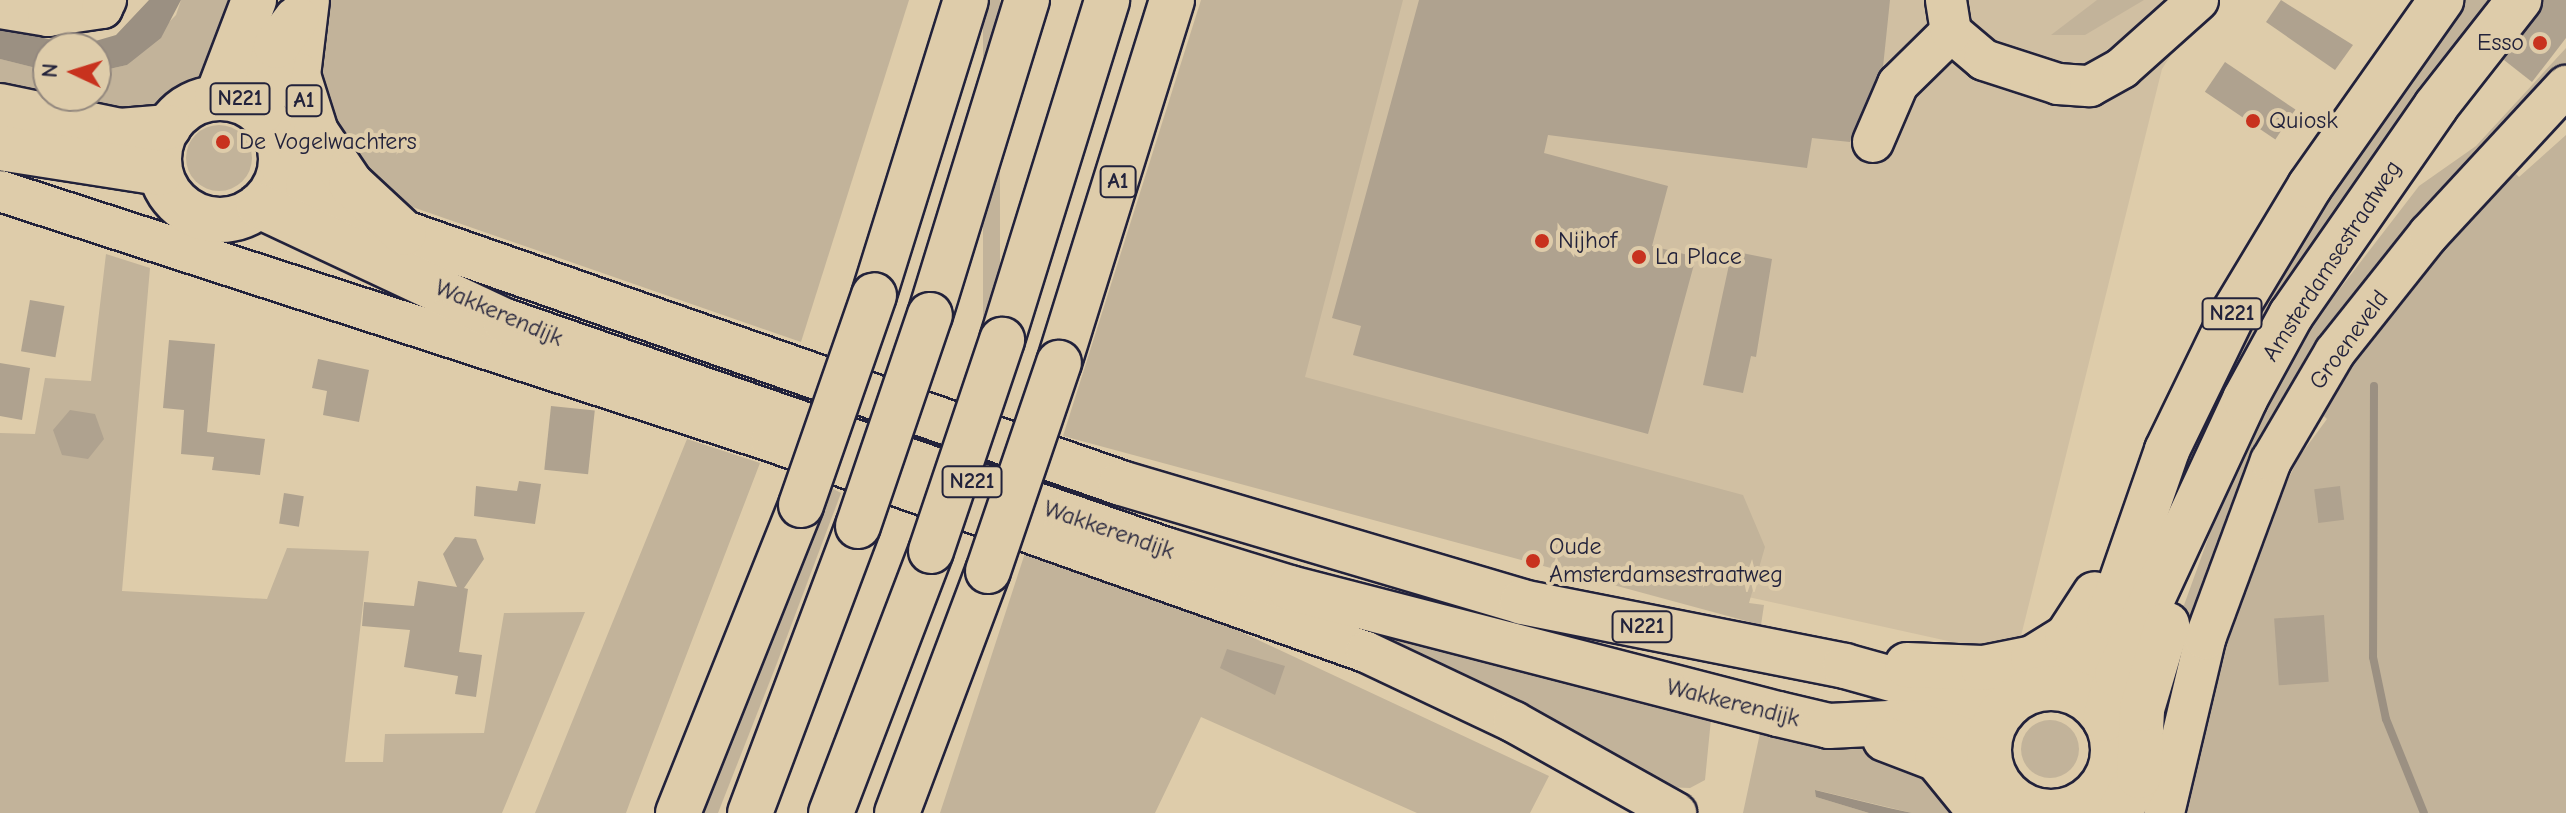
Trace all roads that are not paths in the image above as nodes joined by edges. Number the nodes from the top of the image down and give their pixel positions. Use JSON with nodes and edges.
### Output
{"nodes":[{"id":1,"x":106,"y":0,"type":"edge"},
{"id":2,"x":254,"y":0,"type":"edge"},
{"id":3,"x":1027,"y":0,"type":"edge"},
{"id":4,"x":1107,"y":0,"type":"edge"},
{"id":5,"x":1172,"y":0,"type":"edge"},
{"id":6,"x":2198,"y":0,"type":"edge"},
{"id":7,"x":2441,"y":0,"type":"edge"},
{"id":8,"x":2519,"y":0,"type":"edge"},
{"id":9,"x":965,"y":1,"type":"edge"},
{"id":10,"x":306,"y":3,"type":"edge"},
{"id":11,"x":0,"y":8,"type":"edge"},
{"id":12,"x":1949,"y":16,"type":"edge"},
{"id":13,"x":2566,"y":86,"type":"edge"},
{"id":14,"x":217,"y":97,"type":"junction"},
{"id":15,"x":0,"y":106,"type":"edge"},
{"id":16,"x":261,"y":112,"type":"junction"},
{"id":17,"x":169,"y":127,"type":"junction"},
{"id":18,"x":1873,"y":142,"type":"dead end"},
{"id":19,"x":0,"y":148,"type":"edge"},
{"id":20,"x":281,"y":163,"type":"junction"},
{"id":21,"x":160,"y":173,"type":"junction"},
{"id":22,"x":0,"y":191,"type":"edge"},
{"id":23,"x":259,"y":206,"type":"junction"},
{"id":24,"x":404,"y":233,"type":"junction"},
{"id":25,"x":2167,"y":450,"type":"junction"},
{"id":26,"x":2212,"y":479,"type":"junction"},
{"id":27,"x":1845,"y":666,"type":"junction"},
{"id":28,"x":2064,"y":688,"type":"junction"},
{"id":29,"x":945,"y":692,"type":"junction"},
{"id":30,"x":2105,"y":719,"type":"junction"},
{"id":31,"x":1829,"y":726,"type":"junction"},
{"id":32,"x":1996,"y":729,"type":"junction"},
{"id":33,"x":2069,"y":811,"type":"edge"},
{"id":34,"x":678,"y":813,"type":"edge"},
{"id":35,"x":750,"y":813,"type":"edge"},
{"id":36,"x":831,"y":813,"type":"edge"},
{"id":37,"x":897,"y":813,"type":"edge"},
{"id":38,"x":917,"y":813,"type":"edge"},
{"id":39,"x":1676,"y":813,"type":"edge"},
{"id":40,"x":1981,"y":813,"type":"edge"},
{"id":41,"x":2164,"y":813,"type":"edge"}],
"edges":[{"from":1,"to":11,"type":"street"},
{"from":2,"to":14,"type":"main road"},
{"from":3,"to":35,"type":"main road","bridge":true},
{"from":4,"to":36,"type":"main road","bridge":true},
{"from":5,"to":29,"type":"main road","number":"A1","bridge":true},
{"from":6,"to":12,"type":"street"},
{"from":7,"to":25,"type":"main road","number":"N221"},
{"from":8,"to":26,"type":"main road","name":"Amsterdamsestraatweg","number":"N221"},
{"from":9,"to":34,"type":"main road","bridge":true},
{"from":10,"to":16,"type":"main road","number":"A1"},
{"from":10,"to":24,"type":"main road","number":"A1"},
{"from":12,"to":18,"type":"street"},
{"from":13,"to":41,"type":"street","name":"Groeneveld"},
{"from":14,"to":16,"type":"main road","number":"N221"},
{"from":14,"to":17,"type":"main road","number":"N221"},
{"from":15,"to":17,"type":"main road"},
{"from":16,"to":20,"type":"main road","number":"N221"},
{"from":17,"to":21,"type":"main road"},
{"from":19,"to":21,"type":"main road"},
{"from":20,"to":23,"type":"main road"},
{"from":20,"to":24,"type":"main road","name":"Wakkerendijk","number":"N221"},
{"from":21,"to":23,"type":"main road"},
{"from":22,"to":39,"type":"street","name":"Wakkerendijk"},
{"from":23,"to":31,"type":"main road","name":"Wakkerendijk","number":"N221"},
{"from":24,"to":27,"type":"main road","name":"Wakkerendijk","number":"N221"},
{"from":25,"to":27,"type":"main road","number":"N221"},
{"from":25,"to":28,"type":"main road","number":"N221"},
{"from":26,"to":30,"type":"main road","name":"Amsterdamsestraatweg","number":"N221"},
{"from":26,"to":33,"type":"main road","number":"N221"},
{"from":27,"to":32,"type":"main road","name":"Wakkerendijk","number":"N221"},
{"from":28,"to":30,"type":"main road"},
{"from":28,"to":32,"type":"main road"},
{"from":29,"to":37,"type":"main road","number":"A1"},
{"from":29,"to":38,"type":"main road","number":"A1"},
{"from":30,"to":33,"type":"main road","number":"N221"},
{"from":31,"to":32,"type":"main road","name":"Wakkerendijk","number":"N221"},
{"from":31,"to":40,"type":"main road","number":"N221"},
{"from":32,"to":33,"type":"main road"}]}
